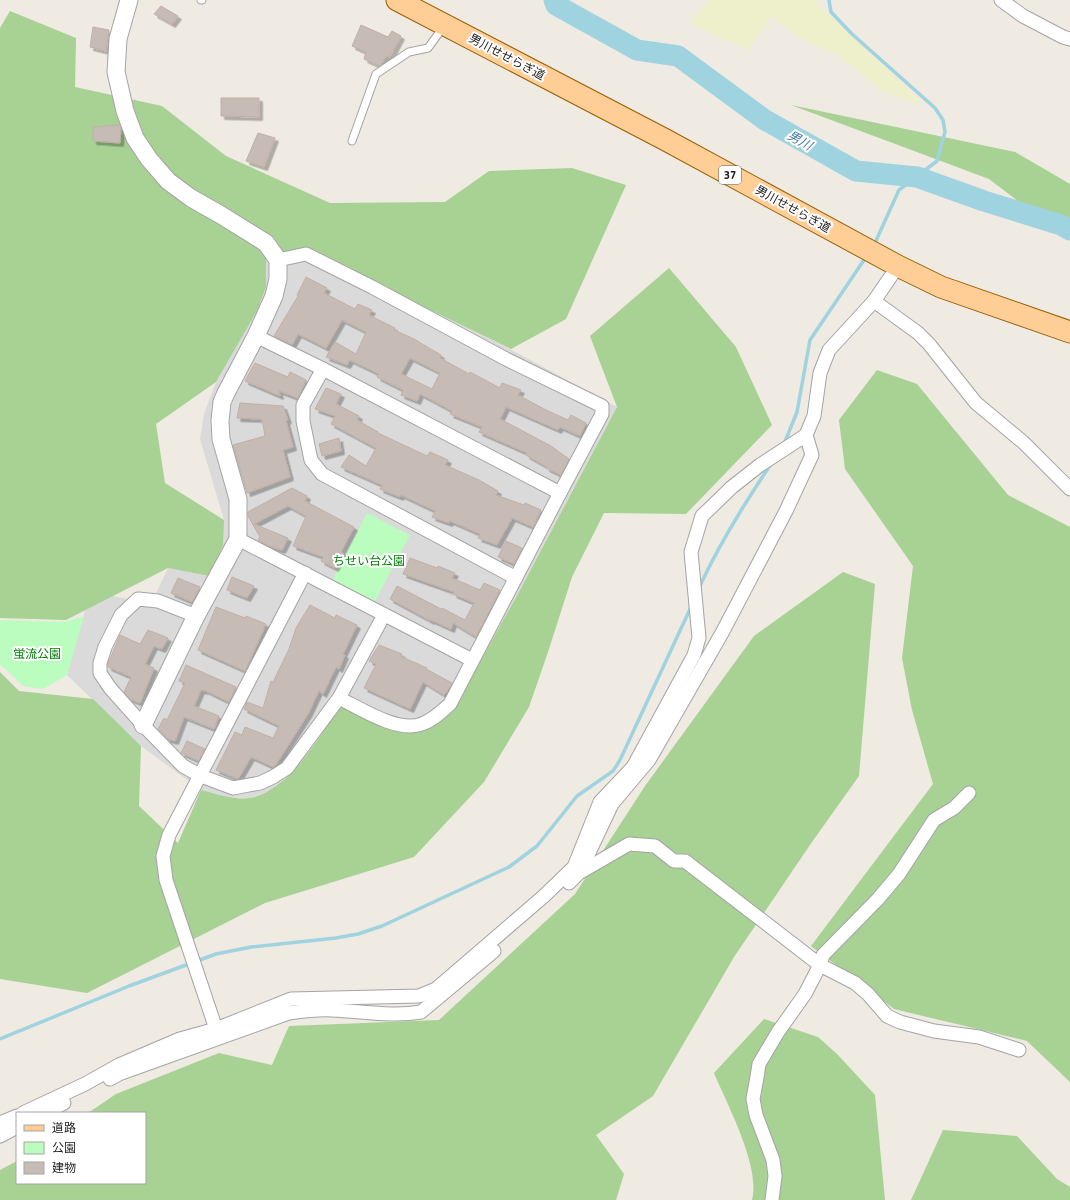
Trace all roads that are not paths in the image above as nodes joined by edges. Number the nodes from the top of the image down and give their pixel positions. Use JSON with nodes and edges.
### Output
{"nodes":[{"id":1,"x":128,"y":0,"type":"edge"},
{"id":2,"x":397,"y":0,"type":"edge"},
{"id":3,"x":1001,"y":0,"type":"edge"},
{"id":4,"x":445,"y":25,"type":"junction"},
{"id":5,"x":1070,"y":38,"type":"edge"},
{"id":6,"x":352,"y":141,"type":"dead end"},
{"id":7,"x":278,"y":260,"type":"junction"},
{"id":8,"x":898,"y":266,"type":"junction"},
{"id":9,"x":874,"y":301,"type":"junction"},
{"id":10,"x":1070,"y":332,"type":"edge"},
{"id":11,"x":256,"y":336,"type":"junction"},
{"id":12,"x":323,"y":369,"type":"junction"},
{"id":13,"x":806,"y":435,"type":"junction"},
{"id":14,"x":1070,"y":489,"type":"edge"},
{"id":15,"x":560,"y":492,"type":"junction"},
{"id":16,"x":238,"y":539,"type":"junction"},
{"id":17,"x":305,"y":573,"type":"junction"},
{"id":18,"x":516,"y":578,"type":"junction"},
{"id":19,"x":384,"y":615,"type":"junction"},
{"id":20,"x":196,"y":616,"type":"junction"},
{"id":21,"x":472,"y":660,"type":"junction"},
{"id":22,"x":339,"y":698,"type":"junction"},
{"id":23,"x":143,"y":725,"type":"junction"},
{"id":24,"x":200,"y":776,"type":"junction"},
{"id":25,"x":969,"y":793,"type":"dead end"},
{"id":26,"x":579,"y":873,"type":"junction"},
{"id":27,"x":820,"y":965,"type":"junction"},
{"id":28,"x":216,"y":1029,"type":"junction"},
{"id":29,"x":1019,"y":1050,"type":"dead end"},
{"id":30,"x":25,"y":1112,"type":"edge"},
{"id":31,"x":46,"y":1112,"type":"edge"},
{"id":32,"x":16,"y":1116,"type":"edge"},
{"id":33,"x":0,"y":1122,"type":"edge"},
{"id":34,"x":16,"y":1128,"type":"edge"},
{"id":35,"x":0,"y":1136,"type":"edge"},
{"id":36,"x":772,"y":1200,"type":"edge"}],
"edges":[{"from":1,"to":7,"type":"street"},
{"from":2,"to":4,"type":"main road","name":"男川せせらぎ道","number":"37"},
{"from":3,"to":5,"type":"street"},
{"from":4,"to":6,"type":"lane"},
{"from":4,"to":8,"type":"main road","name":"男川せせらぎ道","number":"37"},
{"from":7,"to":11,"type":"street"},
{"from":7,"to":15,"type":"street"},
{"from":8,"to":9,"type":"street"},
{"from":8,"to":10,"type":"main road","name":"男川せせらぎ道","number":"37"},
{"from":9,"to":13,"type":"street"},
{"from":9,"to":14,"type":"street"},
{"from":11,"to":12,"type":"street"},
{"from":11,"to":16,"type":"street"},
{"from":12,"to":15,"type":"street"},
{"from":12,"to":18,"type":"street"},
{"from":13,"to":26,"type":"street"},
{"from":13,"to":28,"type":"street"},
{"from":15,"to":18,"type":"street"},
{"from":16,"to":17,"type":"street"},
{"from":16,"to":20,"type":"street"},
{"from":17,"to":19,"type":"street"},
{"from":17,"to":24,"type":"street"},
{"from":18,"to":21,"type":"street"},
{"from":19,"to":21,"type":"street"},
{"from":19,"to":22,"type":"street"},
{"from":20,"to":23,"type":"street"},
{"from":20,"to":23,"type":"street"},
{"from":21,"to":22,"type":"street"},
{"from":22,"to":24,"type":"street"},
{"from":23,"to":24,"type":"street"},
{"from":24,"to":28,"type":"street"},
{"from":25,"to":27,"type":"street"},
{"from":26,"to":27,"type":"street"},
{"from":26,"to":31,"type":"street"},
{"from":27,"to":29,"type":"street"},
{"from":27,"to":36,"type":"street"},
{"from":28,"to":30,"type":"street"},
{"from":32,"to":33,"type":"street"},
{"from":34,"to":35,"type":"street"}]}
